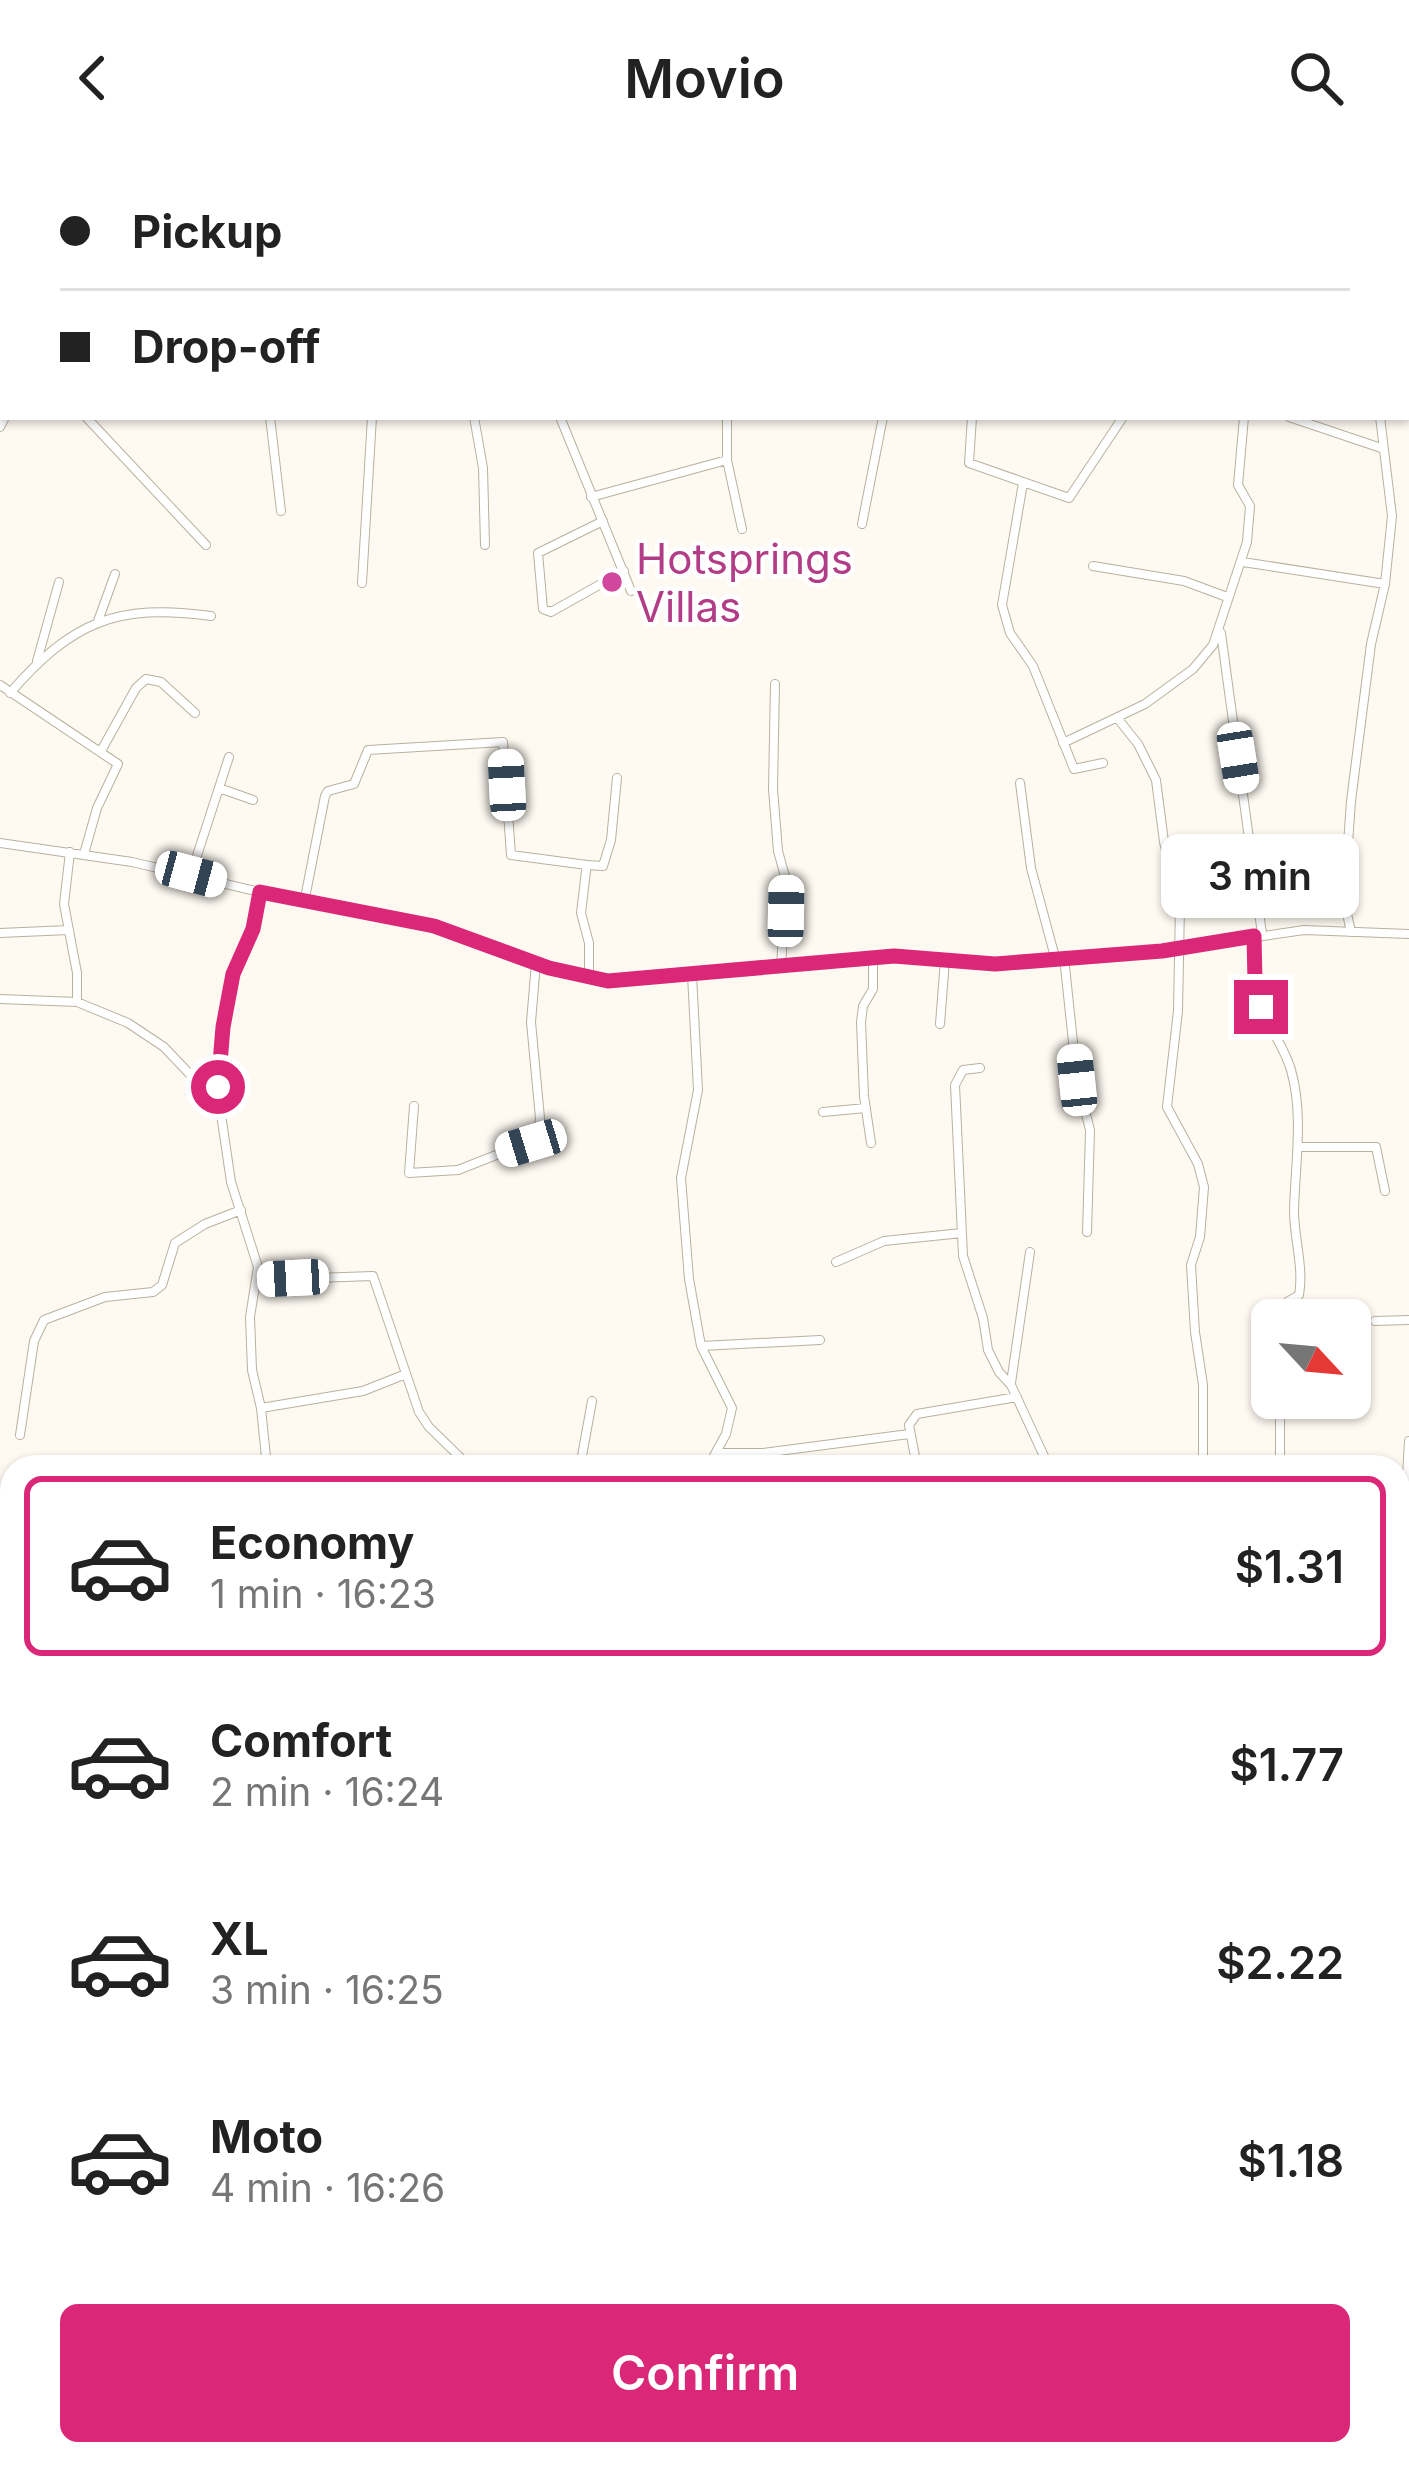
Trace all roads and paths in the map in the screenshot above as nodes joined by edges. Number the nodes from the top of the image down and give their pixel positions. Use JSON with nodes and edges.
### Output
{"nodes":[{"id":1,"x":94,"y":420,"type":"edge"},
{"id":2,"x":270,"y":420,"type":"edge"},
{"id":3,"x":372,"y":420,"type":"edge"},
{"id":4,"x":475,"y":420,"type":"edge"},
{"id":5,"x":561,"y":420,"type":"edge"},
{"id":6,"x":727,"y":420,"type":"edge"},
{"id":7,"x":882,"y":420,"type":"edge"},
{"id":8,"x":972,"y":420,"type":"edge"},
{"id":9,"x":1121,"y":420,"type":"edge"},
{"id":10,"x":1244,"y":420,"type":"edge"},
{"id":11,"x":1296,"y":420,"type":"edge"},
{"id":12,"x":1380,"y":420,"type":"edge"},
{"id":13,"x":1382,"y":448,"type":"junction"},
{"id":14,"x":728,"y":460,"type":"junction"},
{"id":15,"x":1023,"y":484,"type":"junction"},
{"id":16,"x":591,"y":496,"type":"junction"},
{"id":17,"x":281,"y":511,"type":"dead end"},
{"id":18,"x":603,"y":521,"type":"junction"},
{"id":19,"x":862,"y":524,"type":"dead end"},
{"id":20,"x":742,"y":530,"type":"dead end"},
{"id":21,"x":206,"y":545,"type":"dead end"},
{"id":22,"x":485,"y":545,"type":"dead end"},
{"id":23,"x":1243,"y":562,"type":"junction"},
{"id":24,"x":1093,"y":566,"type":"dead end"},
{"id":25,"x":624,"y":571,"type":"junction"},
{"id":26,"x":115,"y":574,"type":"dead end"},
{"id":27,"x":59,"y":582,"type":"dead end"},
{"id":28,"x":362,"y":583,"type":"dead end"},
{"id":29,"x":1385,"y":584,"type":"junction"},
{"id":30,"x":631,"y":591,"type":"dead end"},
{"id":31,"x":1227,"y":597,"type":"junction"},
{"id":32,"x":211,"y":616,"type":"dead end"},
{"id":33,"x":98,"y":621,"type":"junction"},
{"id":34,"x":1220,"y":631,"type":"junction"},
{"id":35,"x":37,"y":662,"type":"junction"},
{"id":36,"x":776,"y":684,"type":"dead end"},
{"id":37,"x":0,"y":685,"type":"edge"},
{"id":38,"x":10,"y":693,"type":"junction"},
{"id":39,"x":196,"y":713,"type":"dead end"},
{"id":40,"x":1118,"y":718,"type":"junction"},
{"id":41,"x":1063,"y":743,"type":"junction"},
{"id":42,"x":101,"y":751,"type":"junction"},
{"id":43,"x":229,"y":757,"type":"dead end"},
{"id":44,"x":1102,"y":763,"type":"dead end"},
{"id":45,"x":617,"y":778,"type":"dead end"},
{"id":46,"x":1020,"y":783,"type":"dead end"},
{"id":47,"x":219,"y":788,"type":"junction"},
{"id":48,"x":253,"y":800,"type":"dead end"},
{"id":49,"x":0,"y":843,"type":"edge"},
{"id":50,"x":70,"y":852,"type":"junction"},
{"id":51,"x":84,"y":854,"type":"junction"},
{"id":52,"x":587,"y":865,"type":"junction"},
{"id":53,"x":191,"y":874,"type":"junction"},
{"id":54,"x":260,"y":892,"type":"junction"},
{"id":55,"x":304,"y":898,"type":"junction"},
{"id":56,"x":69,"y":930,"type":"junction"},
{"id":57,"x":1352,"y":932,"type":"junction"},
{"id":58,"x":0,"y":933,"type":"edge"},
{"id":59,"x":1409,"y":934,"type":"edge"},
{"id":60,"x":1258,"y":935,"type":"junction"},
{"id":61,"x":1179,"y":950,"type":"junction"},
{"id":62,"x":1060,"y":957,"type":"junction"},
{"id":63,"x":873,"y":959,"type":"junction"},
{"id":64,"x":944,"y":960,"type":"junction"},
{"id":65,"x":536,"y":963,"type":"junction"},
{"id":66,"x":781,"y":968,"type":"junction"},
{"id":67,"x":692,"y":975,"type":"junction"},
{"id":68,"x":589,"y":977,"type":"junction"},
{"id":69,"x":0,"y":999,"type":"edge"},
{"id":70,"x":76,"y":1002,"type":"junction"},
{"id":71,"x":940,"y":1024,"type":"dead end"},
{"id":72,"x":980,"y":1068,"type":"dead end"},
{"id":73,"x":219,"y":1106,"type":"junction"},
{"id":74,"x":414,"y":1106,"type":"dead end"},
{"id":75,"x":866,"y":1108,"type":"junction"},
{"id":76,"x":823,"y":1112,"type":"dead end"},
{"id":77,"x":871,"y":1143,"type":"dead end"},
{"id":78,"x":1298,"y":1147,"type":"junction"},
{"id":79,"x":1385,"y":1191,"type":"dead end"},
{"id":80,"x":241,"y":1210,"type":"junction"},
{"id":81,"x":1087,"y":1232,"type":"dead end"},
{"id":82,"x":962,"y":1233,"type":"junction"},
{"id":83,"x":1030,"y":1252,"type":"dead end"},
{"id":84,"x":836,"y":1262,"type":"dead end"},
{"id":85,"x":258,"y":1280,"type":"junction"},
{"id":86,"x":1293,"y":1299,"type":"edge"},
{"id":87,"x":1409,"y":1319,"type":"edge"},
{"id":88,"x":1375,"y":1321,"type":"dead end"},
{"id":89,"x":820,"y":1340,"type":"dead end"},
{"id":90,"x":701,"y":1346,"type":"junction"},
{"id":91,"x":406,"y":1374,"type":"junction"},
{"id":92,"x":1011,"y":1385,"type":"junction"},
{"id":93,"x":1017,"y":1397,"type":"junction"},
{"id":94,"x":592,"y":1401,"type":"dead end"},
{"id":95,"x":261,"y":1408,"type":"junction"},
{"id":96,"x":1280,"y":1419,"type":"edge"},
{"id":97,"x":909,"y":1434,"type":"junction"},
{"id":98,"x":20,"y":1435,"type":"dead end"},
{"id":99,"x":716,"y":1453,"type":"joint"},
{"id":100,"x":266,"y":1455,"type":"edge"},
{"id":101,"x":458,"y":1455,"type":"edge"},
{"id":102,"x":582,"y":1455,"type":"edge"},
{"id":103,"x":914,"y":1455,"type":"edge"},
{"id":104,"x":1044,"y":1455,"type":"edge"},
{"id":105,"x":1203,"y":1455,"type":"edge"},
{"id":106,"x":1280,"y":1455,"type":"edge"}],
"edges":[{"from":1,"to":21,"type":"street"},
{"from":2,"to":17,"type":"street"},
{"from":3,"to":28,"type":"street"},
{"from":4,"to":22,"type":"street"},
{"from":5,"to":16,"type":"street"},
{"from":6,"to":14,"type":"street"},
{"from":7,"to":19,"type":"street"},
{"from":8,"to":15,"type":"street"},
{"from":9,"to":15,"type":"street"},
{"from":10,"to":23,"type":"street"},
{"from":11,"to":13,"type":"street"},
{"from":12,"to":13,"type":"street"},
{"from":13,"to":29,"type":"street"},
{"from":14,"to":16,"type":"street"},
{"from":14,"to":20,"type":"street"},
{"from":15,"to":41,"type":"street"},
{"from":16,"to":18,"type":"street"},
{"from":18,"to":25,"type":"street"},
{"from":18,"to":25,"type":"street"},
{"from":23,"to":29,"type":"street"},
{"from":23,"to":31,"type":"street"},
{"from":24,"to":31,"type":"street"},
{"from":25,"to":30,"type":"street"},
{"from":26,"to":33,"type":"street"},
{"from":27,"to":35,"type":"street"},
{"from":29,"to":57,"type":"street"},
{"from":31,"to":34,"type":"street"},
{"from":32,"to":33,"type":"street"},
{"from":33,"to":35,"type":"street"},
{"from":34,"to":40,"type":"street"},
{"from":34,"to":60,"type":"street"},
{"from":35,"to":38,"type":"street"},
{"from":36,"to":66,"type":"street"},
{"from":37,"to":38,"type":"street"},
{"from":38,"to":42,"type":"street"},
{"from":39,"to":42,"type":"street"},
{"from":40,"to":41,"type":"street"},
{"from":40,"to":61,"type":"street"},
{"from":41,"to":44,"type":"street"},
{"from":42,"to":51,"type":"street"},
{"from":43,"to":47,"type":"street"},
{"from":45,"to":52,"type":"street"},
{"from":46,"to":62,"type":"street"},
{"from":47,"to":48,"type":"street"},
{"from":47,"to":53,"type":"street"},
{"from":49,"to":50,"type":"street"},
{"from":50,"to":51,"type":"street"},
{"from":50,"to":56,"type":"street"},
{"from":51,"to":53,"type":"street"},
{"from":52,"to":55,"type":"street"},
{"from":52,"to":68,"type":"street"},
{"from":53,"to":54,"type":"street"},
{"from":54,"to":55,"type":"street"},
{"from":54,"to":73,"type":"street"},
{"from":55,"to":65,"type":"street"},
{"from":56,"to":58,"type":"street"},
{"from":56,"to":70,"type":"street"},
{"from":57,"to":59,"type":"street"},
{"from":57,"to":60,"type":"street"},
{"from":60,"to":61,"type":"street"},
{"from":60,"to":78,"type":"street"},
{"from":61,"to":62,"type":"street"},
{"from":61,"to":105,"type":"street"},
{"from":62,"to":64,"type":"street"},
{"from":62,"to":81,"type":"street"},
{"from":63,"to":64,"type":"street"},
{"from":63,"to":66,"type":"street"},
{"from":63,"to":75,"type":"street"},
{"from":64,"to":71,"type":"street"},
{"from":65,"to":68,"type":"street"},
{"from":65,"to":74,"type":"street"},
{"from":66,"to":67,"type":"street"},
{"from":67,"to":68,"type":"street"},
{"from":67,"to":90,"type":"street"},
{"from":69,"to":70,"type":"street"},
{"from":70,"to":73,"type":"street"},
{"from":72,"to":82,"type":"street"},
{"from":73,"to":80,"type":"street"},
{"from":75,"to":76,"type":"street"},
{"from":75,"to":77,"type":"street"},
{"from":78,"to":79,"type":"street"},
{"from":78,"to":86,"type":"street"},
{"from":80,"to":85,"type":"street"},
{"from":80,"to":98,"type":"street"},
{"from":82,"to":84,"type":"street"},
{"from":82,"to":92,"type":"street"},
{"from":83,"to":92,"type":"street"},
{"from":85,"to":91,"type":"street"},
{"from":85,"to":95,"type":"street"},
{"from":87,"to":88,"type":"street"},
{"from":89,"to":90,"type":"street"},
{"from":90,"to":99,"type":"street"},
{"from":91,"to":95,"type":"street"},
{"from":91,"to":101,"type":"street"},
{"from":92,"to":93,"type":"street"},
{"from":93,"to":97,"type":"street"},
{"from":93,"to":104,"type":"street"},
{"from":94,"to":102,"type":"street"},
{"from":95,"to":100,"type":"street"},
{"from":96,"to":106,"type":"street"},
{"from":97,"to":99,"type":"street"},
{"from":97,"to":103,"type":"street"}]}
